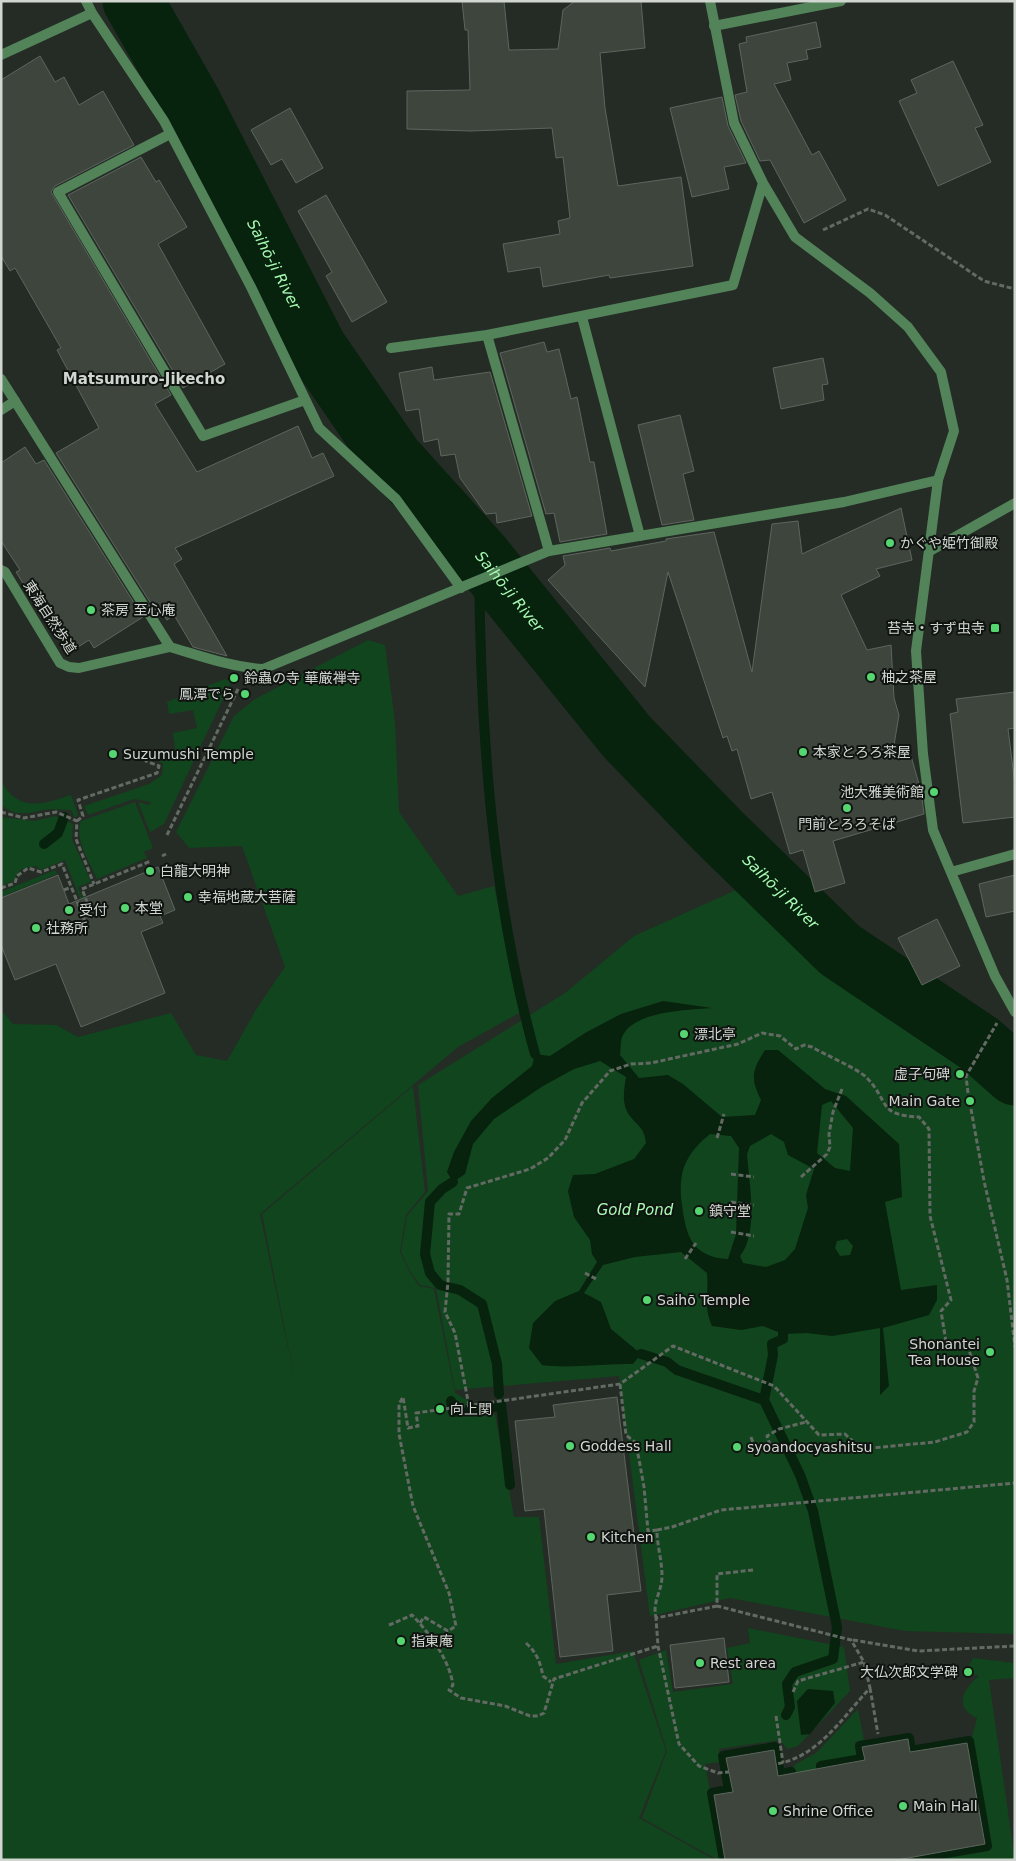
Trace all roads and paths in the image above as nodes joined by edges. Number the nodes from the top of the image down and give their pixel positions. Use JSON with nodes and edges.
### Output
{"nodes":[{"id":1,"x":86,"y":1,"type":"edge"},
{"id":2,"x":710,"y":1,"type":"edge"},
{"id":3,"x":841,"y":1,"type":"edge"},
{"id":4,"x":92,"y":13,"type":"junction"},
{"id":5,"x":714,"y":26,"type":"junction"},
{"id":6,"x":1,"y":55,"type":"edge"},
{"id":7,"x":170,"y":134,"type":"junction"},
{"id":8,"x":763,"y":183,"type":"junction"},
{"id":9,"x":806,"y":245,"type":"junction"},
{"id":10,"x":1015,"y":289,"type":"edge"},
{"id":11,"x":582,"y":317,"type":"junction"},
{"id":12,"x":487,"y":335,"type":"junction"},
{"id":13,"x":391,"y":348,"type":"dead end"},
{"id":14,"x":1,"y":379,"type":"edge"},
{"id":15,"x":305,"y":400,"type":"junction"},
{"id":16,"x":15,"y":401,"type":"junction"},
{"id":17,"x":1,"y":410,"type":"edge"},
{"id":18,"x":938,"y":480,"type":"junction"},
{"id":19,"x":1015,"y":503,"type":"edge"},
{"id":20,"x":640,"y":536,"type":"junction"},
{"id":21,"x":549,"y":550,"type":"junction"},
{"id":22,"x":930,"y":551,"type":"junction"},
{"id":23,"x":1,"y":570,"type":"edge"},
{"id":24,"x":461,"y":588,"type":"junction"},
{"id":25,"x":170,"y":647,"type":"junction"},
{"id":26,"x":240,"y":683,"type":"dead end"},
{"id":27,"x":144,"y":755,"type":"dead end"},
{"id":28,"x":1,"y":812,"type":"edge"},
{"id":29,"x":77,"y":821,"type":"junction"},
{"id":30,"x":166,"y":835,"type":"dead end"},
{"id":31,"x":1015,"y":854,"type":"edge"},
{"id":32,"x":151,"y":861,"type":"dead end"},
{"id":33,"x":951,"y":872,"type":"junction"},
{"id":34,"x":94,"y":884,"type":"junction"},
{"id":35,"x":71,"y":887,"type":"junction"},
{"id":36,"x":1,"y":888,"type":"edge"},
{"id":37,"x":64,"y":890,"type":"dead end"},
{"id":38,"x":79,"y":905,"type":"junction"},
{"id":39,"x":85,"y":921,"type":"dead end"},
{"id":40,"x":1015,"y":1012,"type":"edge"},
{"id":41,"x":994,"y":1027,"type":"dead end"},
{"id":42,"x":842,"y":1089,"type":"dead end"},
{"id":43,"x":968,"y":1093,"type":"dead end"},
{"id":44,"x":971,"y":1109,"type":"dead end"},
{"id":45,"x":724,"y":1114,"type":"dead end"},
{"id":46,"x":717,"y":1138,"type":"dead end"},
{"id":47,"x":731,"y":1174,"type":"dead end"},
{"id":48,"x":754,"y":1177,"type":"dead end"},
{"id":49,"x":801,"y":1177,"type":"dead end"},
{"id":50,"x":731,"y":1202,"type":"dead end"},
{"id":51,"x":754,"y":1205,"type":"dead end"},
{"id":52,"x":731,"y":1232,"type":"dead end"},
{"id":53,"x":754,"y":1236,"type":"dead end"},
{"id":54,"x":696,"y":1243,"type":"dead end"},
{"id":55,"x":685,"y":1259,"type":"dead end"},
{"id":56,"x":585,"y":1273,"type":"dead end"},
{"id":57,"x":598,"y":1280,"type":"dead end"},
{"id":58,"x":1015,"y":1347,"type":"edge"},
{"id":59,"x":620,"y":1384,"type":"junction"},
{"id":60,"x":469,"y":1406,"type":"junction"},
{"id":61,"x":806,"y":1422,"type":"junction"},
{"id":62,"x":751,"y":1437,"type":"dead end"},
{"id":63,"x":1015,"y":1483,"type":"edge"},
{"id":64,"x":657,"y":1530,"type":"junction"},
{"id":65,"x":753,"y":1570,"type":"dead end"},
{"id":66,"x":717,"y":1606,"type":"junction"},
{"id":67,"x":656,"y":1618,"type":"junction"},
{"id":68,"x":420,"y":1623,"type":"junction"},
{"id":69,"x":389,"y":1625,"type":"dead end"},
{"id":70,"x":852,"y":1640,"type":"junction"},
{"id":71,"x":526,"y":1643,"type":"dead end"},
{"id":72,"x":658,"y":1646,"type":"junction"},
{"id":73,"x":1015,"y":1646,"type":"edge"},
{"id":74,"x":864,"y":1662,"type":"junction"},
{"id":75,"x":551,"y":1682,"type":"junction"},
{"id":76,"x":870,"y":1688,"type":"junction"},
{"id":77,"x":793,"y":1692,"type":"dead end"},
{"id":78,"x":776,"y":1716,"type":"dead end"},
{"id":79,"x":878,"y":1734,"type":"dead end"},
{"id":80,"x":727,"y":1772,"type":"dead end"}],
"edges":[{"from":1,"to":4,"type":"street"},
{"from":2,"to":5,"type":"street"},
{"from":3,"to":5,"type":"street"},
{"from":4,"to":6,"type":"street"},
{"from":4,"to":7,"type":"street"},
{"from":5,"to":8,"type":"street"},
{"from":7,"to":15,"type":"street"},
{"from":7,"to":15,"type":"street"},
{"from":8,"to":9,"type":"street"},
{"from":8,"to":11,"type":"street"},
{"from":9,"to":10,"type":"path"},
{"from":9,"to":18,"type":"street"},
{"from":11,"to":12,"type":"street"},
{"from":11,"to":20,"type":"street"},
{"from":12,"to":13,"type":"street"},
{"from":12,"to":21,"type":"street"},
{"from":14,"to":16,"type":"street"},
{"from":15,"to":24,"type":"street"},
{"from":16,"to":17,"type":"street"},
{"from":16,"to":25,"type":"street"},
{"from":18,"to":20,"type":"street"},
{"from":18,"to":22,"type":"street"},
{"from":19,"to":22,"type":"street"},
{"from":20,"to":21,"type":"street"},
{"from":21,"to":24,"type":"street"},
{"from":22,"to":33,"type":"street"},
{"from":23,"to":25,"type":"street","name":"東海自然歩道"},
{"from":24,"to":25,"type":"street"},
{"from":26,"to":30,"type":"path"},
{"from":27,"to":29,"type":"path"},
{"from":28,"to":29,"type":"path"},
{"from":29,"to":34,"type":"path"},
{"from":31,"to":33,"type":"street"},
{"from":32,"to":34,"type":"path"},
{"from":33,"to":40,"type":"street"},
{"from":34,"to":38,"type":"path"},
{"from":35,"to":36,"type":"path"},
{"from":35,"to":37,"type":"path"},
{"from":35,"to":38,"type":"path"},
{"from":38,"to":39,"type":"path"},
{"from":41,"to":43,"type":"path"},
{"from":42,"to":49,"type":"path"},
{"from":44,"to":58,"type":"path"},
{"from":45,"to":46,"type":"path"},
{"from":47,"to":48,"type":"path"},
{"from":50,"to":51,"type":"path"},
{"from":52,"to":53,"type":"path"},
{"from":54,"to":55,"type":"path"},
{"from":56,"to":57,"type":"path"},
{"from":59,"to":60,"type":"path"},
{"from":59,"to":61,"type":"path"},
{"from":59,"to":64,"type":"path"},
{"from":60,"to":61,"type":"path"},
{"from":60,"to":68,"type":"path"},
{"from":61,"to":62,"type":"path"},
{"from":63,"to":64,"type":"path"},
{"from":64,"to":67,"type":"path"},
{"from":65,"to":66,"type":"path"},
{"from":66,"to":67,"type":"path"},
{"from":66,"to":70,"type":"path"},
{"from":67,"to":72,"type":"path"},
{"from":68,"to":69,"type":"path"},
{"from":68,"to":75,"type":"path"},
{"from":70,"to":73,"type":"path"},
{"from":70,"to":74,"type":"path"},
{"from":71,"to":75,"type":"path"},
{"from":72,"to":75,"type":"path"},
{"from":72,"to":80,"type":"path"},
{"from":74,"to":76,"type":"path"},
{"from":74,"to":77,"type":"path"},
{"from":76,"to":78,"type":"path"},
{"from":76,"to":79,"type":"path"}]}
